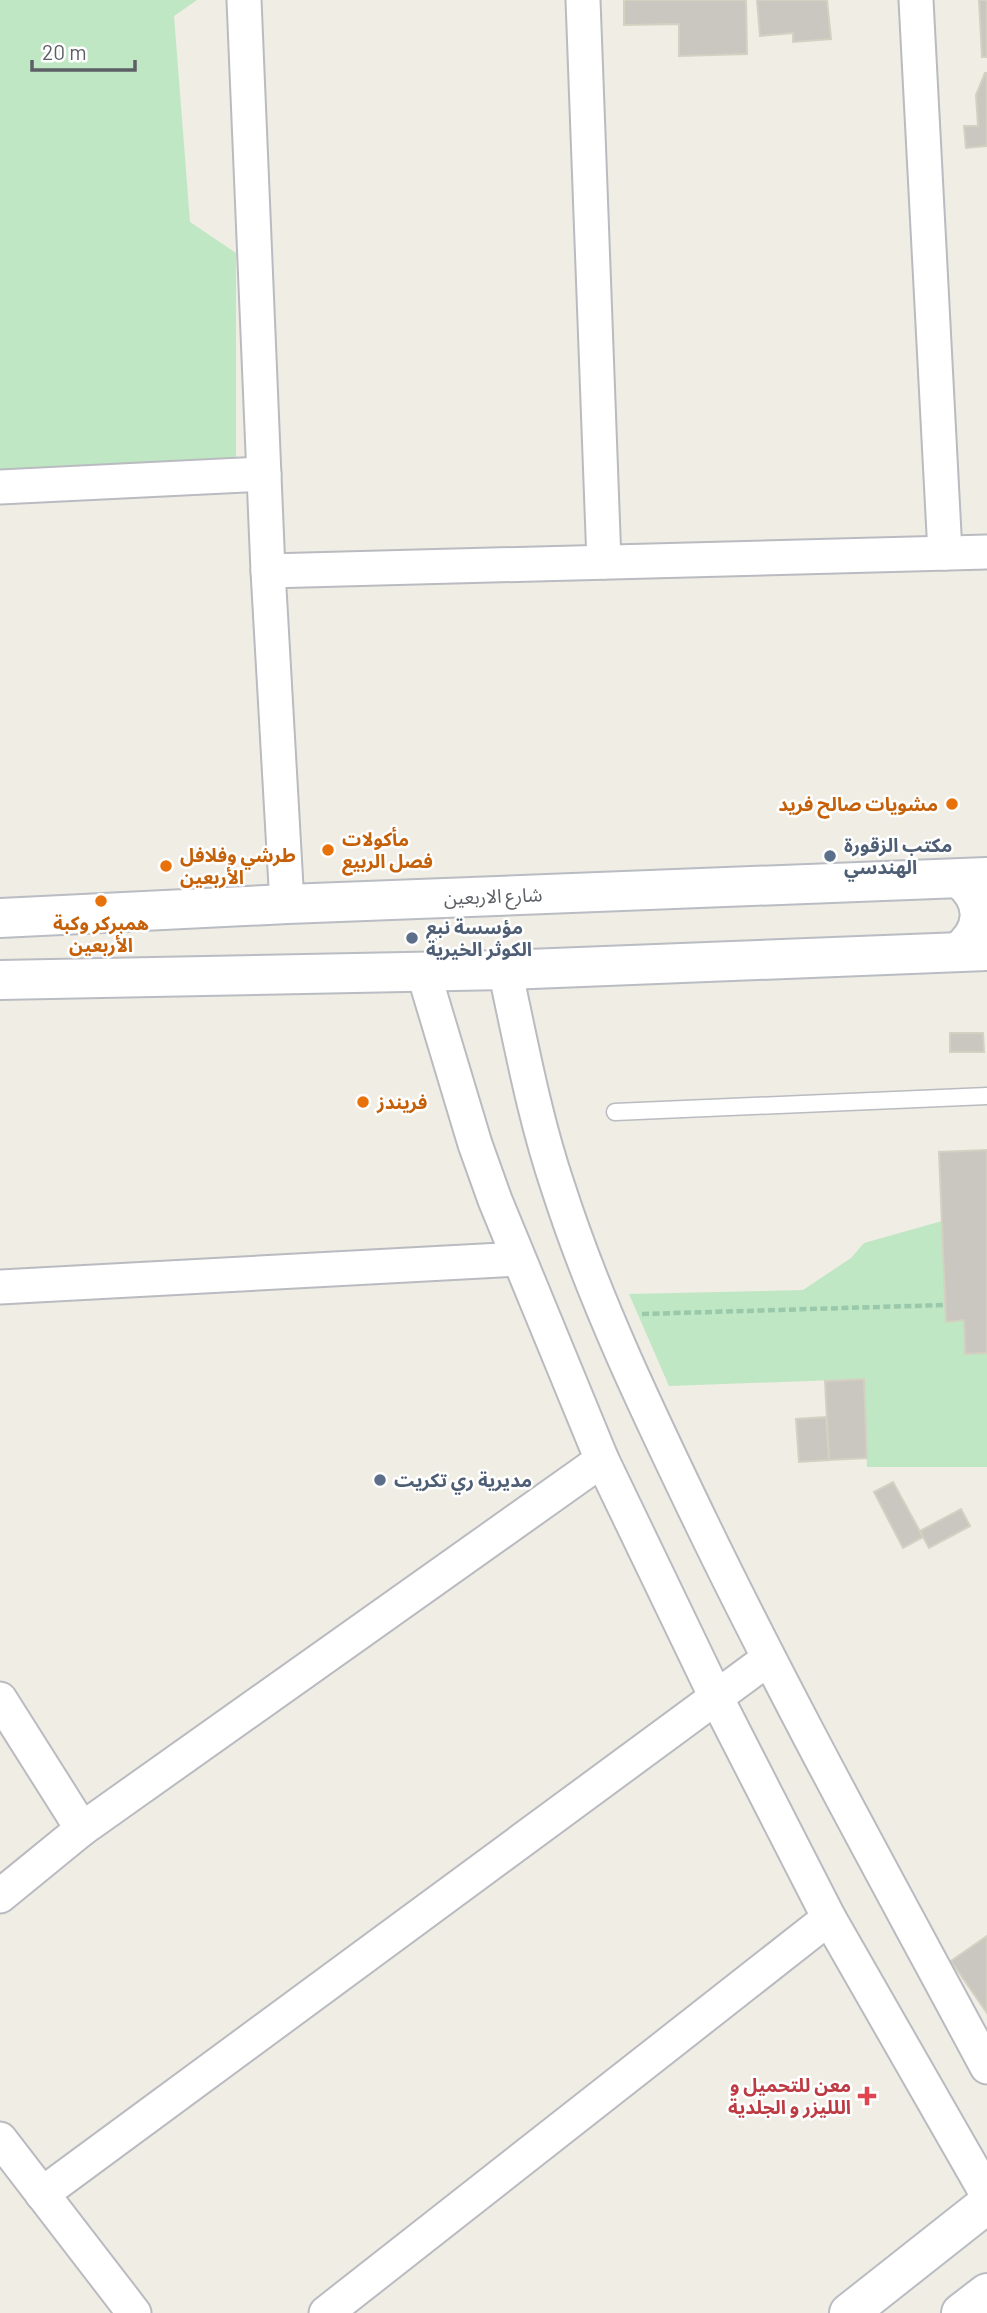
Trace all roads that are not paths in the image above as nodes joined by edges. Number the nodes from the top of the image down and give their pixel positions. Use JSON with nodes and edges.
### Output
{"nodes":[{"id":1,"x":244,"y":0,"type":"edge"},
{"id":2,"x":583,"y":0,"type":"edge"},
{"id":3,"x":916,"y":0,"type":"edge"},
{"id":4,"x":264,"y":474,"type":"junction"},
{"id":5,"x":0,"y":488,"type":"edge"},
{"id":6,"x":987,"y":552,"type":"edge"},
{"id":7,"x":945,"y":553,"type":"junction"},
{"id":8,"x":604,"y":562,"type":"junction"},
{"id":9,"x":268,"y":571,"type":"junction"},
{"id":10,"x":973,"y":878,"type":"edge"},
{"id":11,"x":287,"y":904,"type":"junction"},
{"id":12,"x":0,"y":918,"type":"edge"},
{"id":13,"x":972,"y":952,"type":"edge"},
{"id":14,"x":505,"y":970,"type":"junction"},
{"id":15,"x":423,"y":971,"type":"junction"},
{"id":16,"x":0,"y":980,"type":"edge"},
{"id":17,"x":987,"y":1096,"type":"edge"},
{"id":18,"x":615,"y":1112,"type":"dead end"},
{"id":19,"x":518,"y":1259,"type":"junction"},
{"id":20,"x":0,"y":1287,"type":"edge"},
{"id":21,"x":602,"y":1460,"type":"junction"},
{"id":22,"x":768,"y":1659,"type":"junction"},
{"id":23,"x":716,"y":1698,"type":"junction"},
{"id":24,"x":0,"y":1699,"type":"edge"},
{"id":25,"x":82,"y":1829,"type":"junction"},
{"id":26,"x":0,"y":1896,"type":"edge"},
{"id":27,"x":829,"y":1918,"type":"junction"},
{"id":28,"x":987,"y":2067,"type":"edge"},
{"id":29,"x":0,"y":2139,"type":"edge"},
{"id":30,"x":41,"y":2194,"type":"junction"},
{"id":31,"x":987,"y":2194,"type":"edge"},
{"id":32,"x":987,"y":2204,"type":"edge"},
{"id":33,"x":131,"y":2312,"type":"edge"},
{"id":34,"x":326,"y":2313,"type":"edge"},
{"id":35,"x":849,"y":2313,"type":"edge"}],
"edges":[{"from":1,"to":4,"type":"street"},
{"from":2,"to":8,"type":"street"},
{"from":3,"to":7,"type":"street"},
{"from":4,"to":5,"type":"street"},
{"from":4,"to":9,"type":"street"},
{"from":6,"to":7,"type":"street"},
{"from":7,"to":8,"type":"street"},
{"from":8,"to":9,"type":"street"},
{"from":9,"to":11,"type":"street"},
{"from":10,"to":11,"type":"main road","name":"شارع الاربعين"},
{"from":10,"to":13,"type":"main road"},
{"from":11,"to":12,"type":"main road","name":"شارع الاربعين"},
{"from":13,"to":14,"type":"main road"},
{"from":14,"to":15,"type":"main road"},
{"from":14,"to":22,"type":"street"},
{"from":15,"to":16,"type":"main road"},
{"from":15,"to":19,"type":"street"},
{"from":17,"to":18,"type":"lane"},
{"from":19,"to":20,"type":"street"},
{"from":19,"to":21,"type":"street"},
{"from":21,"to":23,"type":"street"},
{"from":21,"to":25,"type":"street"},
{"from":22,"to":23,"type":"street"},
{"from":22,"to":28,"type":"street"},
{"from":23,"to":27,"type":"street"},
{"from":23,"to":30,"type":"street"},
{"from":24,"to":25,"type":"street"},
{"from":25,"to":26,"type":"street"},
{"from":27,"to":31,"type":"street"},
{"from":27,"to":34,"type":"street"},
{"from":29,"to":30,"type":"street"},
{"from":30,"to":33,"type":"street"},
{"from":32,"to":35,"type":"main road"}]}
